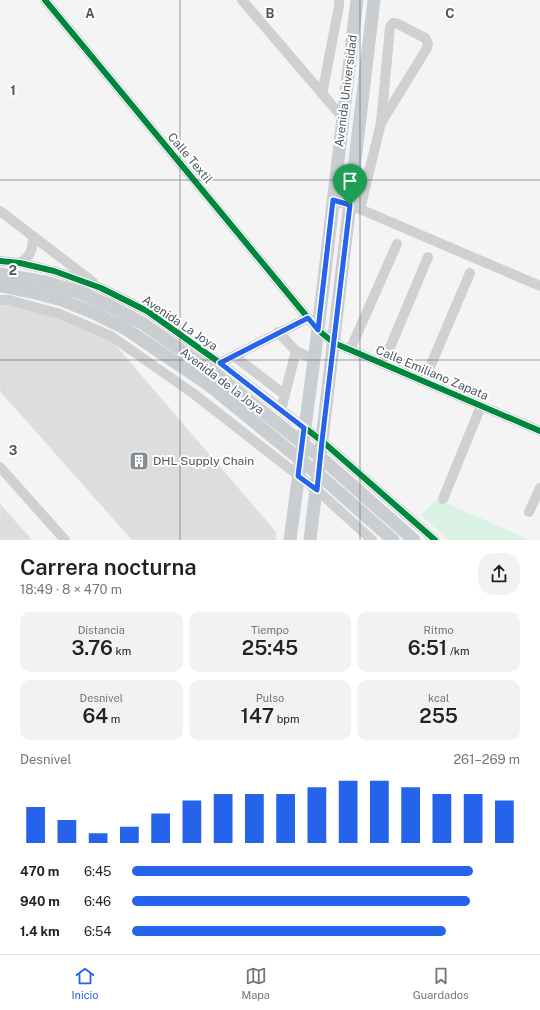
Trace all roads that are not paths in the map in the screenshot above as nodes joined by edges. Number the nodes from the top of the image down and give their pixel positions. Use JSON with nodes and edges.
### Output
{"nodes":[{"id":1,"x":44,"y":0,"type":"edge"},
{"id":2,"x":242,"y":0,"type":"edge"},
{"id":3,"x":339,"y":0,"type":"edge"},
{"id":4,"x":357,"y":0,"type":"edge"},
{"id":5,"x":374,"y":0,"type":"edge"},
{"id":6,"x":322,"y":94,"type":"junction"},
{"id":7,"x":343,"y":118,"type":"junction"},
{"id":8,"x":381,"y":124,"type":"junction"},
{"id":9,"x":333,"y":200,"type":"junction"},
{"id":10,"x":355,"y":207,"type":"junction"},
{"id":11,"x":0,"y":211,"type":"edge"},
{"id":12,"x":33,"y":236,"type":"junction"},
{"id":13,"x":397,"y":244,"type":"dead end"},
{"id":14,"x":428,"y":257,"type":"dead end"},
{"id":15,"x":0,"y":261,"type":"edge"},
{"id":16,"x":20,"y":263,"type":"junction"},
{"id":17,"x":470,"y":273,"type":"dead end"},
{"id":18,"x":0,"y":274,"type":"edge"},
{"id":19,"x":0,"y":286,"type":"edge"},
{"id":20,"x":540,"y":286,"type":"edge"},
{"id":21,"x":101,"y":288,"type":"junction"},
{"id":22,"x":0,"y":300,"type":"edge"},
{"id":23,"x":308,"y":318,"type":"junction"},
{"id":24,"x":318,"y":330,"type":"junction"},
{"id":25,"x":278,"y":332,"type":"junction"},
{"id":26,"x":334,"y":343,"type":"junction"},
{"id":27,"x":350,"y":350,"type":"junction"},
{"id":28,"x":296,"y":351,"type":"junction"},
{"id":29,"x":234,"y":356,"type":"junction"},
{"id":30,"x":313,"y":360,"type":"junction"},
{"id":31,"x":220,"y":363,"type":"junction"},
{"id":32,"x":382,"y":364,"type":"junction"},
{"id":33,"x":259,"y":375,"type":"junction"},
{"id":34,"x":424,"y":382,"type":"junction"},
{"id":35,"x":251,"y":387,"type":"junction"},
{"id":36,"x":285,"y":395,"type":"junction"},
{"id":37,"x":481,"y":406,"type":"junction"},
{"id":38,"x":281,"y":410,"type":"junction"},
{"id":39,"x":304,"y":428,"type":"junction"},
{"id":40,"x":540,"y":431,"type":"edge"},
{"id":41,"x":322,"y":441,"type":"junction"},
{"id":42,"x":0,"y":466,"type":"edge"},
{"id":43,"x":298,"y":476,"type":"junction"},
{"id":44,"x":540,"y":488,"type":"edge"},
{"id":45,"x":317,"y":490,"type":"junction"},
{"id":46,"x":443,"y":499,"type":"dead end"},
{"id":47,"x":529,"y":512,"type":"dead end"},
{"id":48,"x":66,"y":540,"type":"edge"},
{"id":49,"x":290,"y":540,"type":"edge"},
{"id":50,"x":310,"y":540,"type":"edge"},
{"id":51,"x":372,"y":540,"type":"edge"},
{"id":52,"x":393,"y":540,"type":"edge"},
{"id":53,"x":414,"y":540,"type":"edge"},
{"id":54,"x":434,"y":540,"type":"edge"}],
"edges":[{"from":1,"to":23,"type":"street","name":"Calle Textil"},
{"from":2,"to":6,"type":"street"},
{"from":3,"to":6,"type":"street"},
{"from":4,"to":7,"type":"main road","name":"Avenida Universidad"},
{"from":5,"to":10,"type":"main road","name":"Avenida Universidad"},
{"from":6,"to":7,"type":"street"},
{"from":7,"to":9,"type":"main road","name":"Avenida Universidad"},
{"from":8,"to":8,"type":"street"},
{"from":8,"to":10,"type":"street"},
{"from":9,"to":10,"type":"street"},
{"from":9,"to":24,"type":"main road","name":"Avenida Universidad"},
{"from":10,"to":20,"type":"street"},
{"from":10,"to":26,"type":"main road","name":"Avenida Universidad"},
{"from":11,"to":12,"type":"street"},
{"from":12,"to":16,"type":"street"},
{"from":12,"to":21,"type":"street"},
{"from":13,"to":27,"type":"street"},
{"from":14,"to":32,"type":"street"},
{"from":15,"to":16,"type":"street","name":"Avenida La Joya"},
{"from":16,"to":21,"type":"street","name":"Avenida La Joya"},
{"from":17,"to":34,"type":"street"},
{"from":18,"to":53,"type":"main road","name":"Avenida de la Joya","bridge":true},
{"from":19,"to":52,"type":"main road","name":"Avenida de la Joya","bridge":true},
{"from":21,"to":31,"type":"street","name":"Avenida La Joya"},
{"from":22,"to":43,"type":"street"},
{"from":23,"to":24,"type":"street","name":"Calle Textil"},
{"from":23,"to":25,"type":"street"},
{"from":24,"to":26,"type":"street","name":"Calle Emiliano Zapata"},
{"from":24,"to":30,"type":"main road","name":"Avenida Universidad"},
{"from":25,"to":28,"type":"street"},
{"from":25,"to":29,"type":"street"},
{"from":26,"to":27,"type":"street","name":"Calle Emiliano Zapata"},
{"from":26,"to":41,"type":"main road","name":"Avenida Universidad"},
{"from":27,"to":32,"type":"street","name":"Calle Emiliano Zapata"},
{"from":28,"to":30,"type":"street"},
{"from":28,"to":36,"type":"street"},
{"from":29,"to":31,"type":"street"},
{"from":29,"to":33,"type":"street"},
{"from":30,"to":39,"type":"main road","name":"Avenida Universidad"},
{"from":31,"to":35,"type":"street","name":"Avenida La Joya"},
{"from":32,"to":34,"type":"street","name":"Calle Emiliano Zapata"},
{"from":33,"to":35,"type":"street"},
{"from":33,"to":36,"type":"street"},
{"from":34,"to":37,"type":"street","name":"Calle Emiliano Zapata"},
{"from":35,"to":38,"type":"street","name":"Avenida La Joya"},
{"from":36,"to":38,"type":"street"},
{"from":37,"to":40,"type":"street","name":"Calle Emiliano Zapata"},
{"from":37,"to":46,"type":"street"},
{"from":38,"to":39,"type":"street","name":"Avenida La Joya"},
{"from":39,"to":41,"type":"street","name":"Avenida La Joya"},
{"from":39,"to":43,"type":"main road","name":"Avenida Universidad"},
{"from":41,"to":45,"type":"main road","name":"Avenida Universidad"},
{"from":41,"to":54,"type":"street","name":"Avenida La Joya"},
{"from":42,"to":48,"type":"street"},
{"from":43,"to":45,"type":"street"},
{"from":43,"to":49,"type":"main road","name":"Avenida Universidad"},
{"from":44,"to":47,"type":"street"},
{"from":45,"to":50,"type":"main road","name":"Avenida Universidad"},
{"from":45,"to":51,"type":"street"}]}
